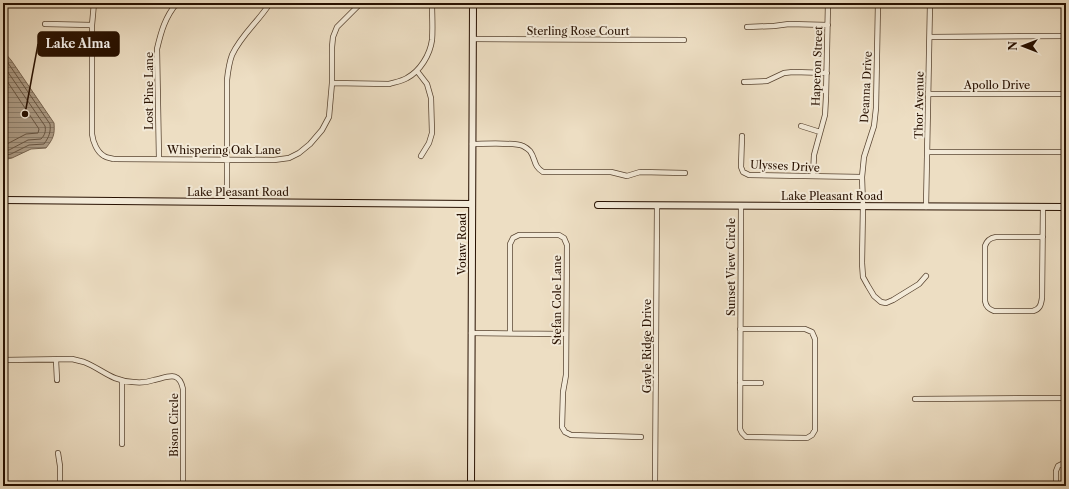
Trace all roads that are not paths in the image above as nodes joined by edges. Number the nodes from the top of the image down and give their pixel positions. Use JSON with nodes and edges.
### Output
{"nodes":[{"id":1,"x":94,"y":3,"type":"edge"},
{"id":2,"x":177,"y":3,"type":"edge"},
{"id":3,"x":270,"y":3,"type":"edge"},
{"id":4,"x":361,"y":3,"type":"edge"},
{"id":5,"x":432,"y":3,"type":"edge"},
{"id":6,"x":472,"y":3,"type":"edge"},
{"id":7,"x":828,"y":3,"type":"edge"},
{"id":8,"x":878,"y":3,"type":"edge"},
{"id":9,"x":930,"y":3,"type":"edge"},
{"id":10,"x":45,"y":24,"type":"dead end"},
{"id":11,"x":92,"y":25,"type":"junction"},
{"id":12,"x":828,"y":25,"type":"junction"},
{"id":13,"x":746,"y":27,"type":"dead end"},
{"id":14,"x":1066,"y":36,"type":"edge"},
{"id":15,"x":930,"y":37,"type":"junction"},
{"id":16,"x":472,"y":40,"type":"junction"},
{"id":17,"x":684,"y":40,"type":"dead end"},
{"id":18,"x":417,"y":71,"type":"junction"},
{"id":19,"x":827,"y":73,"type":"junction"},
{"id":20,"x":744,"y":82,"type":"dead end"},
{"id":21,"x":332,"y":83,"type":"junction"},
{"id":22,"x":928,"y":94,"type":"junction"},
{"id":23,"x":1066,"y":94,"type":"edge"},
{"id":24,"x":801,"y":126,"type":"dead end"},
{"id":25,"x":820,"y":132,"type":"junction"},
{"id":26,"x":742,"y":136,"type":"dead end"},
{"id":27,"x":472,"y":144,"type":"junction"},
{"id":28,"x":927,"y":152,"type":"junction"},
{"id":29,"x":1066,"y":152,"type":"edge"},
{"id":30,"x":421,"y":156,"type":"dead end"},
{"id":31,"x":159,"y":159,"type":"junction"},
{"id":32,"x":227,"y":160,"type":"junction"},
{"id":33,"x":685,"y":172,"type":"dead end"},
{"id":34,"x":813,"y":176,"type":"junction"},
{"id":35,"x":862,"y":177,"type":"junction"},
{"id":36,"x":3,"y":200,"type":"edge"},
{"id":37,"x":227,"y":202,"type":"junction"},
{"id":38,"x":472,"y":204,"type":"junction"},
{"id":39,"x":598,"y":205,"type":"dead end"},
{"id":40,"x":657,"y":206,"type":"junction"},
{"id":41,"x":741,"y":206,"type":"junction"},
{"id":42,"x":863,"y":206,"type":"junction"},
{"id":43,"x":926,"y":207,"type":"junction"},
{"id":44,"x":1043,"y":207,"type":"junction"},
{"id":45,"x":1066,"y":207,"type":"edge"},
{"id":46,"x":1043,"y":237,"type":"junction"},
{"id":47,"x":926,"y":276,"type":"dead end"},
{"id":48,"x":740,"y":329,"type":"junction"},
{"id":49,"x":472,"y":333,"type":"junction"},
{"id":50,"x":510,"y":334,"type":"junction"},
{"id":51,"x":566,"y":334,"type":"junction"},
{"id":52,"x":3,"y":360,"type":"edge"},
{"id":53,"x":56,"y":360,"type":"junction"},
{"id":54,"x":57,"y":380,"type":"dead end"},
{"id":55,"x":122,"y":381,"type":"junction"},
{"id":56,"x":740,"y":383,"type":"junction"},
{"id":57,"x":760,"y":383,"type":"dead end"},
{"id":58,"x":1066,"y":398,"type":"edge"},
{"id":59,"x":915,"y":399,"type":"dead end"},
{"id":60,"x":641,"y":437,"type":"dead end"},
{"id":61,"x":122,"y":444,"type":"dead end"},
{"id":62,"x":58,"y":453,"type":"dead end"},
{"id":63,"x":1066,"y":463,"type":"edge"},
{"id":64,"x":60,"y":486,"type":"edge"},
{"id":65,"x":183,"y":486,"type":"edge"},
{"id":66,"x":471,"y":486,"type":"edge"},
{"id":67,"x":655,"y":486,"type":"edge"},
{"id":68,"x":1056,"y":486,"type":"edge"}],
"edges":[{"from":1,"to":11,"type":"street"},
{"from":2,"to":31,"type":"street","name":"Lost Pine Lane"},
{"from":3,"to":32,"type":"street"},
{"from":4,"to":21,"type":"street","name":"Whispering Oak Lane"},
{"from":5,"to":18,"type":"street"},
{"from":6,"to":16,"type":"street","name":"Votaw Road"},
{"from":7,"to":12,"type":"street","name":"Haperon Street"},
{"from":8,"to":35,"type":"street","name":"Deanna Drive"},
{"from":9,"to":15,"type":"street","name":"Thor Avenue"},
{"from":10,"to":11,"type":"street"},
{"from":11,"to":31,"type":"street","name":"Whispering Oak Lane"},
{"from":12,"to":13,"type":"street"},
{"from":12,"to":19,"type":"street","name":"Haperon Street"},
{"from":14,"to":15,"type":"street"},
{"from":15,"to":22,"type":"street","name":"Thor Avenue"},
{"from":16,"to":17,"type":"street","name":"Sterling Rose Court"},
{"from":16,"to":27,"type":"street","name":"Votaw Road"},
{"from":18,"to":21,"type":"street"},
{"from":18,"to":30,"type":"street"},
{"from":19,"to":20,"type":"street"},
{"from":19,"to":25,"type":"street","name":"Haperon Street"},
{"from":21,"to":32,"type":"street","name":"Whispering Oak Lane"},
{"from":22,"to":23,"type":"street","name":"Apollo Drive"},
{"from":22,"to":28,"type":"street","name":"Thor Avenue"},
{"from":24,"to":25,"type":"street"},
{"from":25,"to":34,"type":"street","name":"Haperon Street"},
{"from":26,"to":34,"type":"street","name":"Ulysses Drive"},
{"from":27,"to":33,"type":"street"},
{"from":27,"to":38,"type":"street","name":"Votaw Road"},
{"from":28,"to":29,"type":"street"},
{"from":28,"to":43,"type":"street","name":"Thor Avenue"},
{"from":31,"to":32,"type":"street","name":"Whispering Oak Lane"},
{"from":32,"to":37,"type":"street"},
{"from":34,"to":35,"type":"street","name":"Ulysses Drive"},
{"from":35,"to":42,"type":"street","name":"Deanna Drive"},
{"from":36,"to":37,"type":"street","name":"Lake Pleasant Road"},
{"from":37,"to":38,"type":"street","name":"Lake Pleasant Road"},
{"from":38,"to":49,"type":"street","name":"Votaw Road"},
{"from":39,"to":40,"type":"street","name":"Lake Pleasant Road"},
{"from":40,"to":41,"type":"street","name":"Lake Pleasant Road"},
{"from":40,"to":67,"type":"street","name":"Gayle Ridge Drive"},
{"from":41,"to":42,"type":"street","name":"Lake Pleasant Road"},
{"from":41,"to":48,"type":"street","name":"Sunset View Circle"},
{"from":42,"to":43,"type":"street","name":"Lake Pleasant Road"},
{"from":42,"to":47,"type":"street","name":"Deanna Drive"},
{"from":43,"to":44,"type":"street","name":"Lake Pleasant Road"},
{"from":44,"to":45,"type":"street","name":"Lake Pleasant Road"},
{"from":44,"to":46,"type":"street"},
{"from":46,"to":46,"type":"street"},
{"from":48,"to":56,"type":"street","name":"Sunset View Circle"},
{"from":48,"to":56,"type":"street","name":"Sunset View Circle"},
{"from":49,"to":50,"type":"street"},
{"from":49,"to":66,"type":"street","name":"Votaw Road"},
{"from":50,"to":51,"type":"street"},
{"from":50,"to":51,"type":"street","name":"Stefan Cole Lane"},
{"from":51,"to":60,"type":"street","name":"Stefan Cole Lane"},
{"from":52,"to":53,"type":"street","name":"Bison Circle"},
{"from":53,"to":54,"type":"street"},
{"from":53,"to":55,"type":"street","name":"Bison Circle"},
{"from":55,"to":61,"type":"street"},
{"from":55,"to":65,"type":"street","name":"Bison Circle"},
{"from":56,"to":57,"type":"street"},
{"from":58,"to":59,"type":"street"},
{"from":62,"to":64,"type":"street"},
{"from":63,"to":68,"type":"street"}]}
